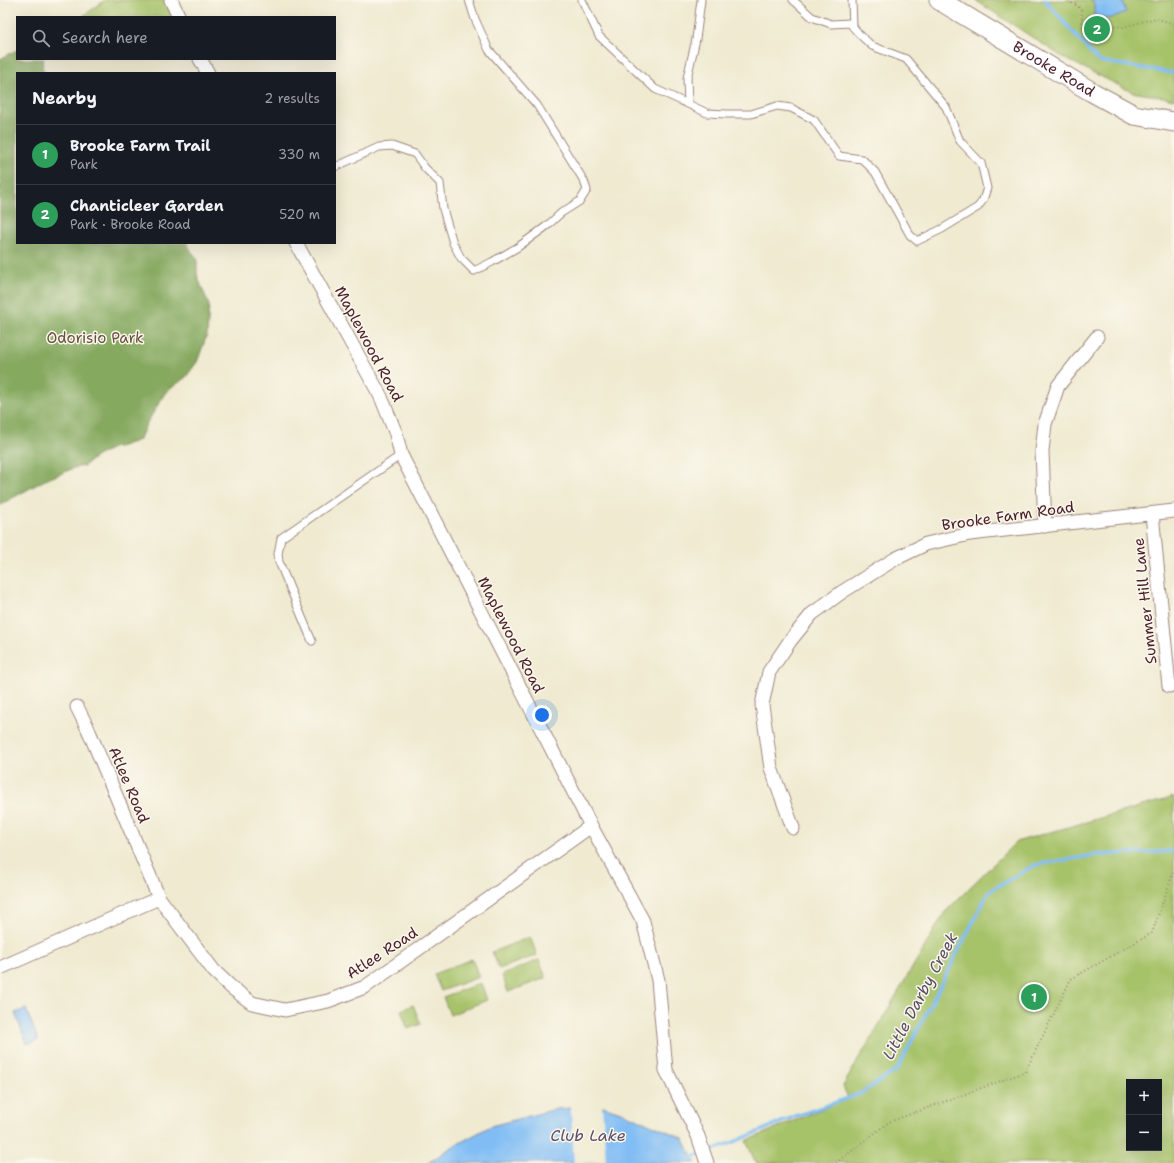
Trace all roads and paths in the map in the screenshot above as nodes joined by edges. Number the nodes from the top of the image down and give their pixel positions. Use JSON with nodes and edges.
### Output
{"nodes":[{"id":1,"x":171,"y":0,"type":"edge"},
{"id":2,"x":469,"y":0,"type":"edge"},
{"id":3,"x":582,"y":0,"type":"edge"},
{"id":4,"x":700,"y":0,"type":"edge"},
{"id":5,"x":793,"y":0,"type":"edge"},
{"id":6,"x":852,"y":0,"type":"edge"},
{"id":7,"x":940,"y":0,"type":"edge"},
{"id":8,"x":1069,"y":0,"type":"edge"},
{"id":9,"x":179,"y":16,"type":"edge"},
{"id":10,"x":1174,"y":24,"type":"edge"},
{"id":11,"x":853,"y":28,"type":"junction"},
{"id":12,"x":201,"y":60,"type":"edge"},
{"id":13,"x":207,"y":72,"type":"edge"},
{"id":14,"x":688,"y":104,"type":"junction"},
{"id":15,"x":1174,"y":122,"type":"edge"},
{"id":16,"x":336,"y":167,"type":"edge"},
{"id":17,"x":297,"y":244,"type":"edge"},
{"id":18,"x":1097,"y":337,"type":"dead end"},
{"id":19,"x":401,"y":455,"type":"junction"},
{"id":20,"x":1174,"y":511,"type":"edge"},
{"id":21,"x":1152,"y":514,"type":"junction"},
{"id":22,"x":1045,"y":526,"type":"junction"},
{"id":23,"x":312,"y":641,"type":"dead end"},
{"id":24,"x":1169,"y":686,"type":"dead end"},
{"id":25,"x":77,"y":707,"type":"dead end"},
{"id":26,"x":590,"y":826,"type":"junction"},
{"id":27,"x":793,"y":828,"type":"dead end"},
{"id":28,"x":1174,"y":870,"type":"edge"},
{"id":29,"x":159,"y":898,"type":"junction"},
{"id":30,"x":0,"y":968,"type":"edge"},
{"id":31,"x":707,"y":1163,"type":"edge"},
{"id":32,"x":836,"y":1163,"type":"edge"}],
"edges":[{"from":1,"to":9,"type":"street"},
{"from":2,"to":16,"type":"lane"},
{"from":3,"to":14,"type":"lane"},
{"from":4,"to":14,"type":"lane"},
{"from":5,"to":11,"type":"lane"},
{"from":6,"to":11,"type":"lane"},
{"from":7,"to":15,"type":"main road","name":"Brooke Road"},
{"from":8,"to":10,"type":"path"},
{"from":11,"to":14,"type":"lane"},
{"from":12,"to":13,"type":"street"},
{"from":17,"to":19,"type":"street","name":"Maplewood Road"},
{"from":18,"to":22,"type":"street"},
{"from":19,"to":23,"type":"lane"},
{"from":19,"to":26,"type":"street","name":"Maplewood Road"},
{"from":20,"to":21,"type":"street","name":"Brooke Farm Road"},
{"from":21,"to":22,"type":"street","name":"Brooke Farm Road"},
{"from":21,"to":24,"type":"street","name":"Summer Hill Lane"},
{"from":22,"to":27,"type":"street","name":"Brooke Farm Road"},
{"from":25,"to":29,"type":"street","name":"Atlee Road"},
{"from":26,"to":29,"type":"street","name":"Atlee Road"},
{"from":26,"to":31,"type":"street","name":"Maplewood Road"},
{"from":28,"to":32,"type":"path"},
{"from":29,"to":30,"type":"street"}]}
